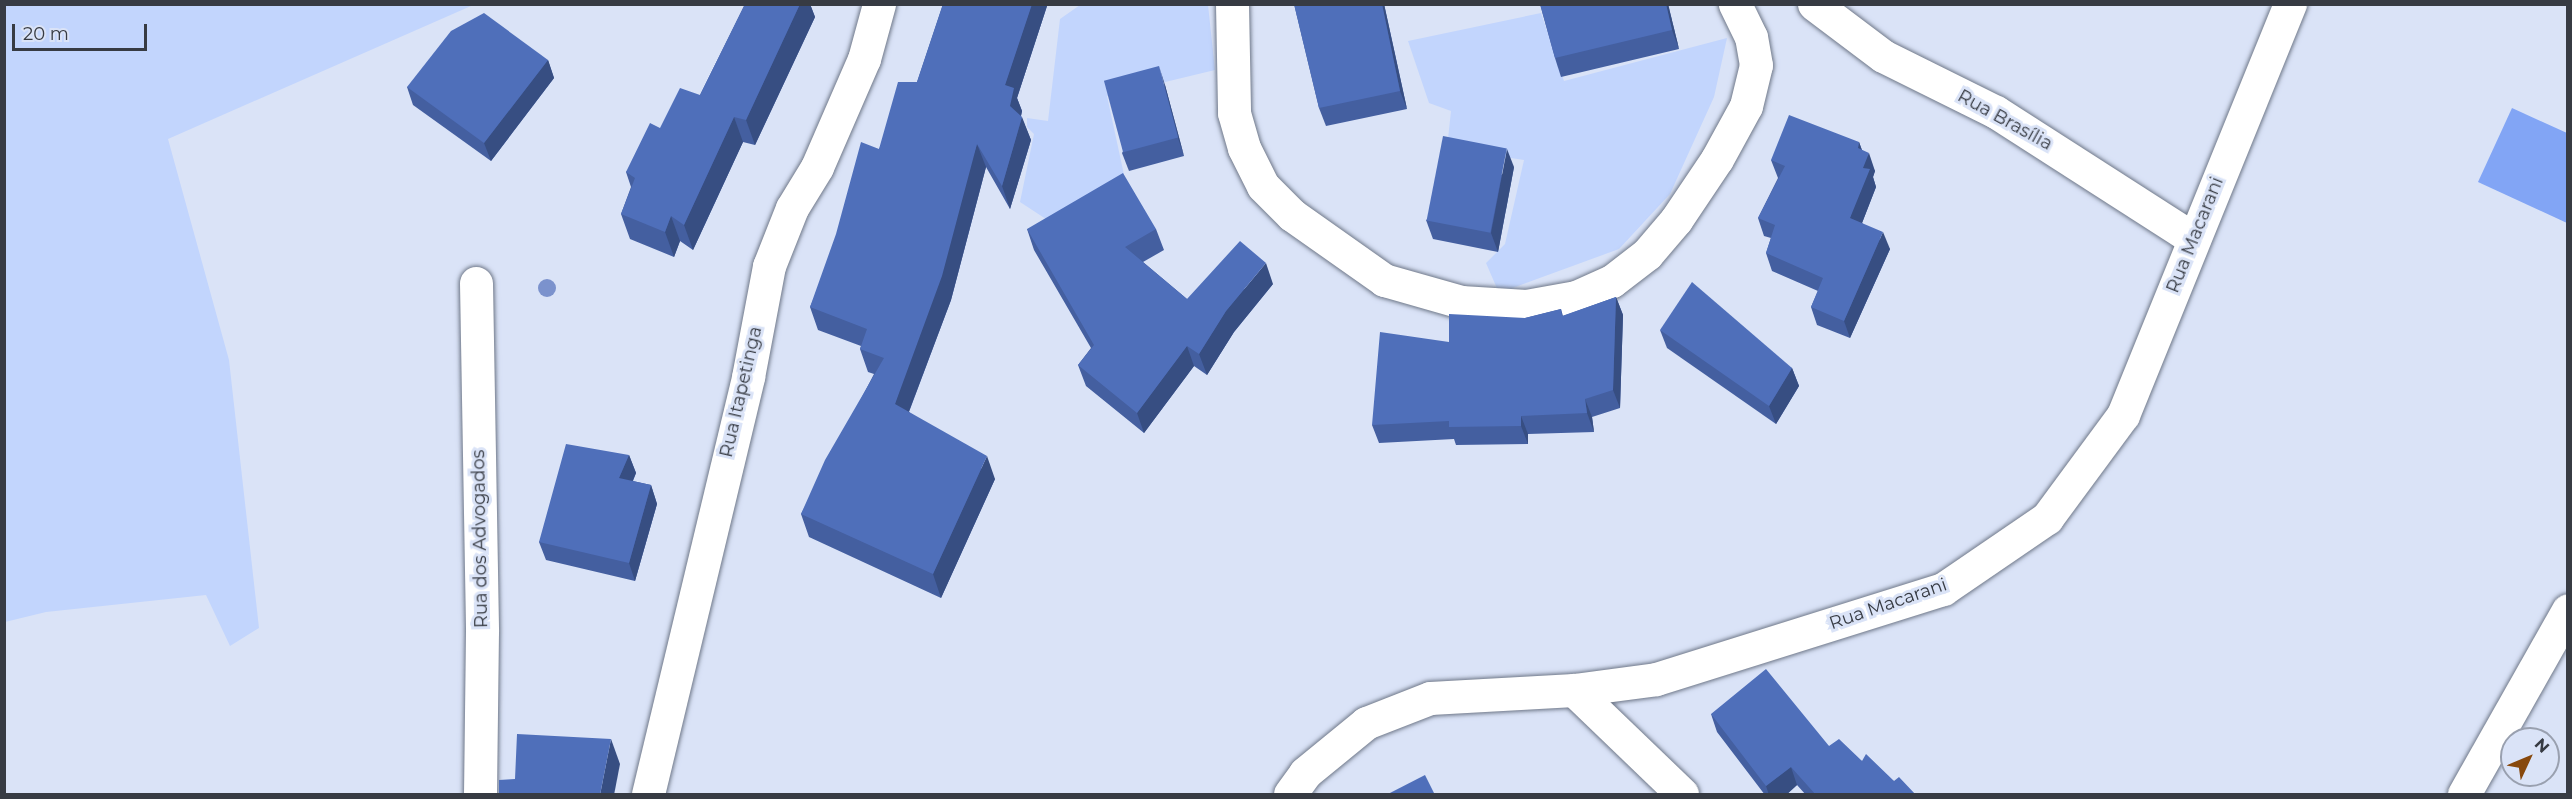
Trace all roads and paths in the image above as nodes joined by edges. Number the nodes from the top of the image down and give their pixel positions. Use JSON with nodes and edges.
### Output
{"nodes":[{"id":1,"x":879,"y":4,"type":"edge"},
{"id":2,"x":1232,"y":4,"type":"edge"},
{"id":3,"x":1735,"y":4,"type":"edge"},
{"id":4,"x":1814,"y":4,"type":"edge"},
{"id":5,"x":2290,"y":4,"type":"edge"},
{"id":6,"x":2194,"y":239,"type":"junction"},
{"id":7,"x":476,"y":283,"type":"dead end"},
{"id":8,"x":2568,"y":610,"type":"edge"},
{"id":9,"x":1574,"y":690,"type":"junction"},
{"id":10,"x":480,"y":795,"type":"edge"},
{"id":11,"x":648,"y":795,"type":"edge"},
{"id":12,"x":1290,"y":795,"type":"edge"},
{"id":13,"x":1682,"y":795,"type":"edge"},
{"id":14,"x":2464,"y":795,"type":"edge"}],
"edges":[{"from":1,"to":11,"type":"street","name":"Rua Itapetinga"},
{"from":2,"to":3,"type":"street"},
{"from":4,"to":6,"type":"street","name":"Rua Brasília"},
{"from":5,"to":6,"type":"street","name":"Rua Macarani"},
{"from":6,"to":9,"type":"street","name":"Rua Macarani"},
{"from":7,"to":10,"type":"street","name":"Rua dos Advogados"},
{"from":8,"to":14,"type":"street"},
{"from":9,"to":12,"type":"street","name":"Rua Macarani"},
{"from":9,"to":13,"type":"street"}]}
